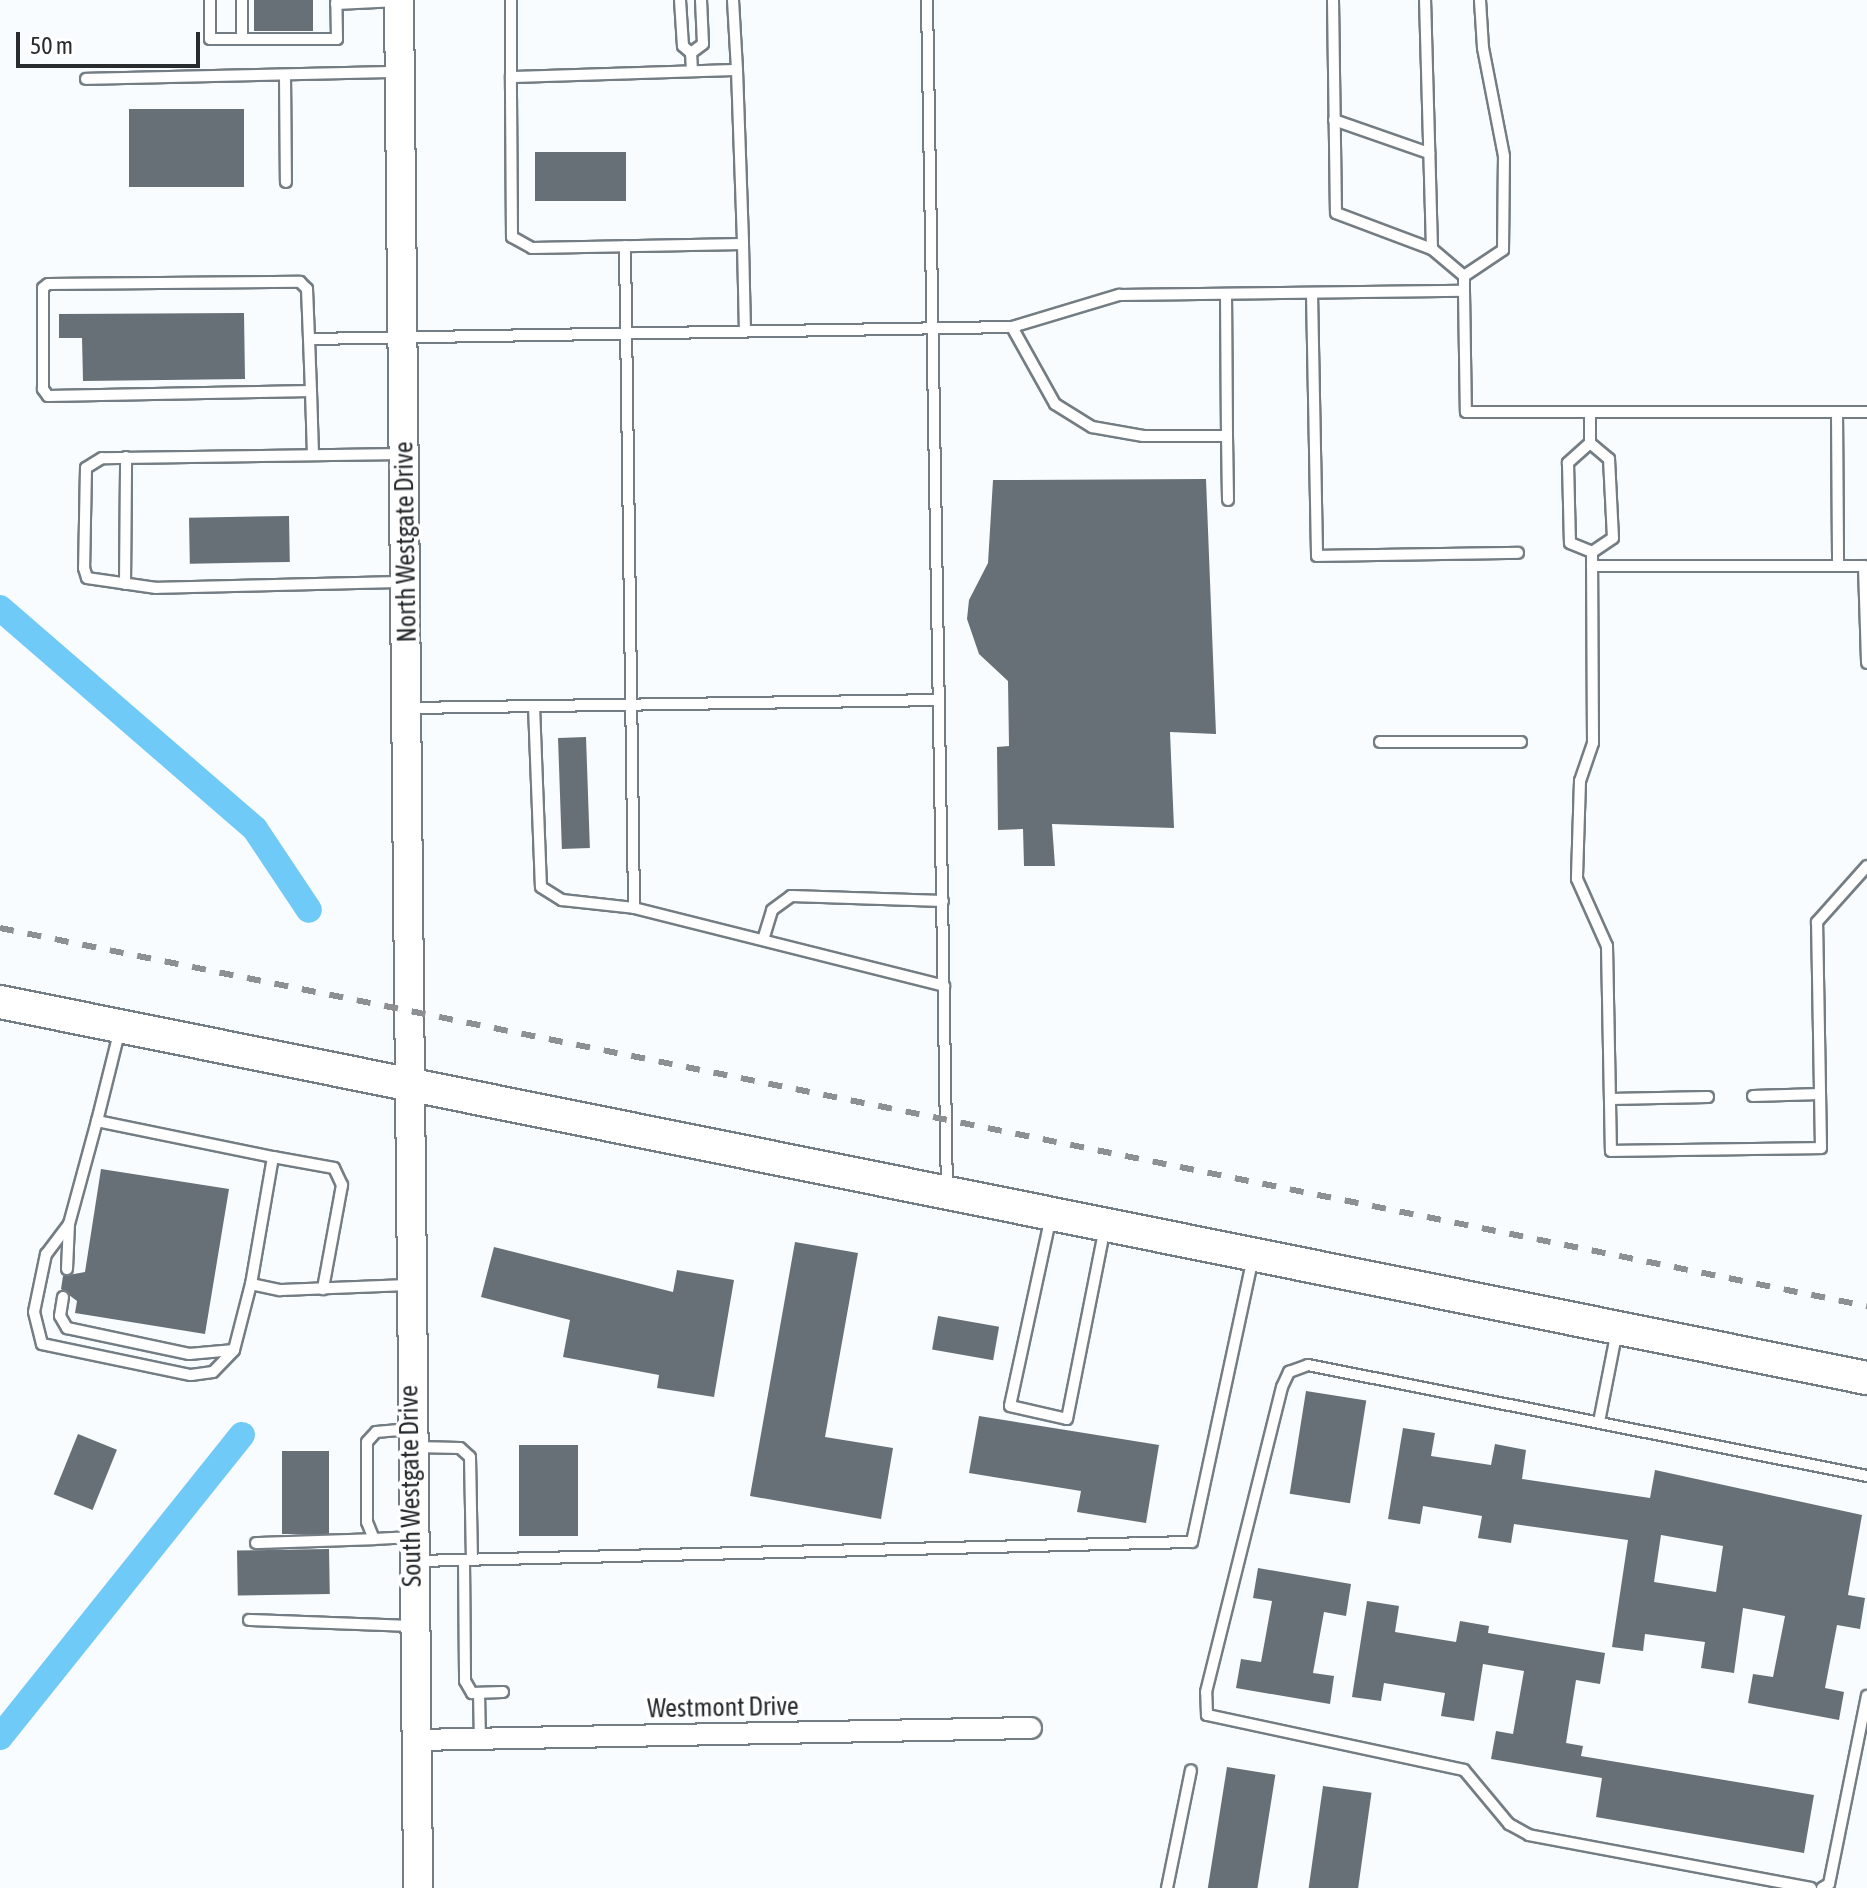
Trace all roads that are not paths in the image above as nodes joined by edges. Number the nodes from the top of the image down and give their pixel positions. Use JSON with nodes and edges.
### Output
{"nodes":[{"id":1,"x":210,"y":0,"type":"edge"},
{"id":2,"x":242,"y":0,"type":"edge"},
{"id":3,"x":511,"y":0,"type":"edge"},
{"id":4,"x":680,"y":0,"type":"edge"},
{"id":5,"x":701,"y":0,"type":"edge"},
{"id":6,"x":733,"y":0,"type":"edge"},
{"id":7,"x":927,"y":0,"type":"edge"},
{"id":8,"x":1333,"y":0,"type":"edge"},
{"id":9,"x":1425,"y":0,"type":"edge"},
{"id":10,"x":1480,"y":0,"type":"edge"},
{"id":11,"x":399,"y":1,"type":"edge"},
{"id":12,"x":336,"y":2,"type":"edge"},
{"id":13,"x":242,"y":38,"type":"junction"},
{"id":14,"x":691,"y":53,"type":"junction"},
{"id":15,"x":737,"y":70,"type":"junction"},
{"id":16,"x":692,"y":71,"type":"junction"},
{"id":17,"x":400,"y":72,"type":"junction"},
{"id":18,"x":285,"y":75,"type":"junction"},
{"id":19,"x":511,"y":77,"type":"junction"},
{"id":20,"x":86,"y":79,"type":"dead end"},
{"id":21,"x":1334,"y":120,"type":"junction"},
{"id":22,"x":1429,"y":153,"type":"junction"},
{"id":23,"x":286,"y":182,"type":"dead end"},
{"id":24,"x":743,"y":244,"type":"junction"},
{"id":25,"x":625,"y":246,"type":"junction"},
{"id":26,"x":1432,"y":249,"type":"junction"},
{"id":27,"x":1464,"y":276,"type":"junction"},
{"id":28,"x":1464,"y":291,"type":"junction"},
{"id":29,"x":1312,"y":293,"type":"junction"},
{"id":30,"x":1226,"y":294,"type":"junction"},
{"id":31,"x":933,"y":326,"type":"junction"},
{"id":32,"x":1012,"y":327,"type":"junction"},
{"id":33,"x":745,"y":330,"type":"junction"},
{"id":34,"x":626,"y":333,"type":"junction"},
{"id":35,"x":403,"y":338,"type":"junction"},
{"id":36,"x":309,"y":339,"type":"junction"},
{"id":37,"x":311,"y":391,"type":"junction"},
{"id":38,"x":1590,"y":412,"type":"junction"},
{"id":39,"x":1837,"y":412,"type":"junction"},
{"id":40,"x":1867,"y":412,"type":"edge"},
{"id":41,"x":1227,"y":436,"type":"junction"},
{"id":42,"x":1590,"y":443,"type":"junction"},
{"id":43,"x":405,"y":454,"type":"junction"},
{"id":44,"x":313,"y":455,"type":"junction"},
{"id":45,"x":126,"y":457,"type":"junction"},
{"id":46,"x":1228,"y":500,"type":"dead end"},
{"id":47,"x":1592,"y":552,"type":"junction"},
{"id":48,"x":1518,"y":553,"type":"dead end"},
{"id":49,"x":1592,"y":566,"type":"junction"},
{"id":50,"x":1838,"y":566,"type":"junction"},
{"id":51,"x":406,"y":582,"type":"junction"},
{"id":52,"x":125,"y":584,"type":"junction"},
{"id":53,"x":1867,"y":663,"type":"edge"},
{"id":54,"x":939,"y":700,"type":"junction"},
{"id":55,"x":631,"y":704,"type":"junction"},
{"id":56,"x":534,"y":706,"type":"junction"},
{"id":57,"x":408,"y":708,"type":"junction"},
{"id":58,"x":1380,"y":742,"type":"dead end"},
{"id":59,"x":1521,"y":742,"type":"dead end"},
{"id":60,"x":1867,"y":866,"type":"edge"},
{"id":61,"x":943,"y":901,"type":"junction"},
{"id":62,"x":634,"y":908,"type":"junction"},
{"id":63,"x":763,"y":940,"type":"junction"},
{"id":64,"x":944,"y":986,"type":"junction"},
{"id":65,"x":0,"y":1002,"type":"edge"},
{"id":66,"x":121,"y":1026,"type":"junction"},
{"id":67,"x":407,"y":1084,"type":"junction"},
{"id":68,"x":1820,"y":1094,"type":"junction"},
{"id":69,"x":1753,"y":1096,"type":"dead end"},
{"id":70,"x":1708,"y":1097,"type":"dead end"},
{"id":71,"x":1610,"y":1099,"type":"junction"},
{"id":72,"x":97,"y":1121,"type":"junction"},
{"id":73,"x":273,"y":1157,"type":"junction"},
{"id":74,"x":947,"y":1192,"type":"junction"},
{"id":75,"x":1051,"y":1214,"type":"junction"},
{"id":76,"x":69,"y":1224,"type":"junction"},
{"id":77,"x":1106,"y":1225,"type":"junction"},
{"id":78,"x":1253,"y":1256,"type":"junction"},
{"id":79,"x":67,"y":1269,"type":"dead end"},
{"id":80,"x":251,"y":1284,"type":"junction"},
{"id":81,"x":409,"y":1285,"type":"junction"},
{"id":82,"x":323,"y":1289,"type":"junction"},
{"id":83,"x":63,"y":1297,"type":"dead end"},
{"id":84,"x":1617,"y":1330,"type":"junction"},
{"id":85,"x":234,"y":1350,"type":"junction"},
{"id":86,"x":1867,"y":1378,"type":"edge"},
{"id":87,"x":1599,"y":1422,"type":"junction"},
{"id":88,"x":410,"y":1438,"type":"junction"},
{"id":89,"x":1867,"y":1476,"type":"edge"},
{"id":90,"x":374,"y":1539,"type":"junction"},
{"id":91,"x":256,"y":1543,"type":"dead end"},
{"id":92,"x":412,"y":1549,"type":"junction"},
{"id":93,"x":468,"y":1560,"type":"junction"},
{"id":94,"x":249,"y":1620,"type":"dead end"},
{"id":95,"x":413,"y":1626,"type":"junction"},
{"id":96,"x":503,"y":1692,"type":"dead end"},
{"id":97,"x":479,"y":1693,"type":"junction"},
{"id":98,"x":1867,"y":1696,"type":"edge"},
{"id":99,"x":1031,"y":1728,"type":"dead end"},
{"id":100,"x":480,"y":1739,"type":"junction"},
{"id":101,"x":416,"y":1740,"type":"junction"},
{"id":102,"x":1191,"y":1770,"type":"dead end"},
{"id":103,"x":418,"y":1888,"type":"edge"},
{"id":104,"x":1167,"y":1888,"type":"edge"},
{"id":105,"x":1811,"y":1888,"type":"edge"},
{"id":106,"x":1822,"y":1888,"type":"edge"}],
"edges":[{"from":1,"to":13,"type":"lane"},
{"from":2,"to":13,"type":"lane"},
{"from":3,"to":19,"type":"lane"},
{"from":4,"to":14,"type":"lane"},
{"from":5,"to":14,"type":"lane"},
{"from":6,"to":15,"type":"lane"},
{"from":7,"to":31,"type":"lane"},
{"from":8,"to":21,"type":"lane"},
{"from":9,"to":22,"type":"lane"},
{"from":10,"to":27,"type":"lane"},
{"from":11,"to":12,"type":"lane"},
{"from":11,"to":17,"type":"street","name":"North Westgate Drive"},
{"from":12,"to":13,"type":"lane"},
{"from":14,"to":16,"type":"lane"},
{"from":15,"to":16,"type":"lane"},
{"from":15,"to":24,"type":"lane"},
{"from":16,"to":19,"type":"lane"},
{"from":17,"to":18,"type":"lane"},
{"from":17,"to":35,"type":"street","name":"North Westgate Drive"},
{"from":18,"to":20,"type":"lane"},
{"from":18,"to":23,"type":"lane"},
{"from":19,"to":25,"type":"lane"},
{"from":21,"to":22,"type":"lane"},
{"from":21,"to":26,"type":"lane"},
{"from":22,"to":26,"type":"lane"},
{"from":24,"to":25,"type":"lane"},
{"from":24,"to":33,"type":"lane"},
{"from":25,"to":34,"type":"lane"},
{"from":26,"to":27,"type":"lane"},
{"from":27,"to":28,"type":"lane"},
{"from":28,"to":29,"type":"lane"},
{"from":28,"to":38,"type":"lane"},
{"from":29,"to":30,"type":"lane"},
{"from":29,"to":48,"type":"lane"},
{"from":30,"to":32,"type":"lane"},
{"from":30,"to":41,"type":"lane"},
{"from":31,"to":32,"type":"lane"},
{"from":31,"to":33,"type":"lane"},
{"from":31,"to":54,"type":"lane"},
{"from":32,"to":41,"type":"lane"},
{"from":33,"to":34,"type":"lane"},
{"from":34,"to":35,"type":"lane"},
{"from":34,"to":55,"type":"lane"},
{"from":35,"to":36,"type":"lane"},
{"from":35,"to":43,"type":"street","name":"North Westgate Drive"},
{"from":36,"to":37,"type":"lane"},
{"from":36,"to":37,"type":"lane"},
{"from":37,"to":44,"type":"lane"},
{"from":38,"to":39,"type":"lane"},
{"from":38,"to":42,"type":"lane"},
{"from":39,"to":40,"type":"lane"},
{"from":39,"to":50,"type":"lane"},
{"from":41,"to":46,"type":"lane"},
{"from":42,"to":47,"type":"lane"},
{"from":42,"to":47,"type":"lane"},
{"from":43,"to":44,"type":"lane"},
{"from":43,"to":51,"type":"street","name":"North Westgate Drive"},
{"from":44,"to":45,"type":"lane"},
{"from":45,"to":52,"type":"lane"},
{"from":45,"to":52,"type":"lane"},
{"from":47,"to":49,"type":"lane"},
{"from":49,"to":50,"type":"lane"},
{"from":49,"to":71,"type":"lane"},
{"from":50,"to":53,"type":"lane"},
{"from":51,"to":52,"type":"lane"},
{"from":51,"to":57,"type":"street","name":"North Westgate Drive"},
{"from":54,"to":55,"type":"lane"},
{"from":54,"to":61,"type":"lane"},
{"from":55,"to":56,"type":"lane"},
{"from":55,"to":62,"type":"lane"},
{"from":56,"to":57,"type":"lane"},
{"from":56,"to":62,"type":"lane"},
{"from":57,"to":67,"type":"street","name":"North Westgate Drive"},
{"from":58,"to":59,"type":"lane"},
{"from":60,"to":68,"type":"lane"},
{"from":61,"to":63,"type":"lane"},
{"from":61,"to":64,"type":"lane"},
{"from":62,"to":63,"type":"lane"},
{"from":63,"to":64,"type":"lane"},
{"from":64,"to":74,"type":"lane"},
{"from":65,"to":66,"type":"main road"},
{"from":66,"to":67,"type":"main road"},
{"from":66,"to":72,"type":"lane"},
{"from":67,"to":74,"type":"main road"},
{"from":67,"to":81,"type":"street","name":"South Westgate Drive"},
{"from":68,"to":69,"type":"lane"},
{"from":68,"to":71,"type":"lane"},
{"from":70,"to":71,"type":"lane"},
{"from":72,"to":73,"type":"lane"},
{"from":72,"to":76,"type":"lane"},
{"from":73,"to":80,"type":"lane"},
{"from":73,"to":82,"type":"lane"},
{"from":74,"to":75,"type":"main road"},
{"from":75,"to":77,"type":"main road"},
{"from":75,"to":77,"type":"lane"},
{"from":76,"to":79,"type":"lane"},
{"from":76,"to":85,"type":"lane"},
{"from":77,"to":78,"type":"main road"},
{"from":78,"to":84,"type":"main road"},
{"from":78,"to":93,"type":"lane"},
{"from":80,"to":82,"type":"lane"},
{"from":80,"to":85,"type":"lane"},
{"from":81,"to":82,"type":"lane"},
{"from":81,"to":88,"type":"street","name":"South Westgate Drive"},
{"from":83,"to":85,"type":"lane"},
{"from":84,"to":86,"type":"main road"},
{"from":84,"to":87,"type":"lane"},
{"from":87,"to":89,"type":"lane"},
{"from":87,"to":105,"type":"lane"},
{"from":88,"to":90,"type":"lane"},
{"from":88,"to":92,"type":"street","name":"South Westgate Drive"},
{"from":88,"to":93,"type":"lane"},
{"from":90,"to":91,"type":"lane"},
{"from":90,"to":92,"type":"lane"},
{"from":92,"to":93,"type":"lane"},
{"from":92,"to":95,"type":"street","name":"South Westgate Drive"},
{"from":93,"to":97,"type":"lane"},
{"from":94,"to":95,"type":"lane"},
{"from":95,"to":101,"type":"street","name":"South Westgate Drive"},
{"from":96,"to":97,"type":"lane"},
{"from":97,"to":100,"type":"lane"},
{"from":98,"to":106,"type":"lane"},
{"from":99,"to":100,"type":"street","name":"Westmont Drive"},
{"from":100,"to":101,"type":"street","name":"Westmont Drive"},
{"from":101,"to":103,"type":"street","name":"South Westgate Drive"},
{"from":102,"to":104,"type":"lane"}]}
